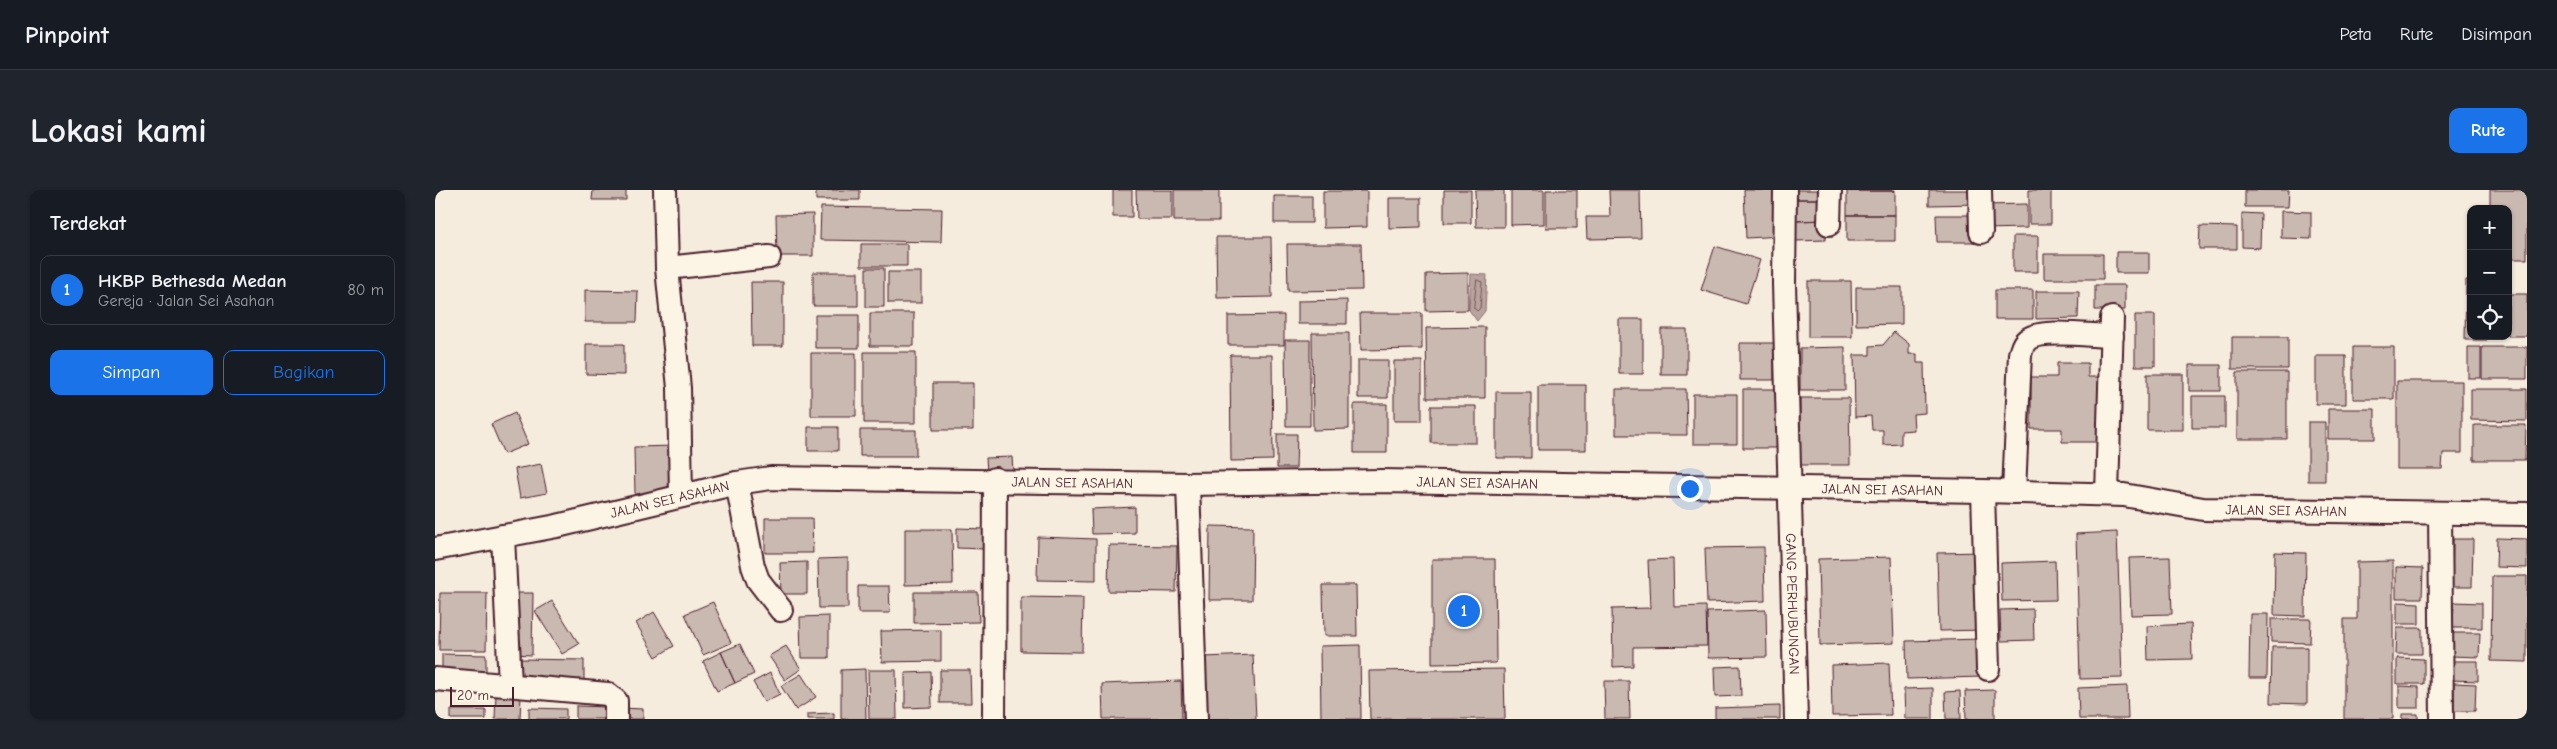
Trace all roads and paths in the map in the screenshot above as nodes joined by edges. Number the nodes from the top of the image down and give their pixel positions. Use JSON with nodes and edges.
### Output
{"nodes":[{"id":1,"x":665,"y":190,"type":"edge"},
{"id":2,"x":1785,"y":190,"type":"edge"},
{"id":3,"x":1831,"y":190,"type":"edge"},
{"id":4,"x":1980,"y":190,"type":"edge"},
{"id":5,"x":1829,"y":224,"type":"dead end"},
{"id":6,"x":1981,"y":232,"type":"dead end"},
{"id":7,"x":769,"y":257,"type":"dead end"},
{"id":8,"x":667,"y":268,"type":"junction"},
{"id":9,"x":995,"y":480,"type":"junction"},
{"id":10,"x":737,"y":483,"type":"junction"},
{"id":11,"x":1188,"y":484,"type":"junction"},
{"id":12,"x":1790,"y":488,"type":"junction"},
{"id":13,"x":1983,"y":491,"type":"junction"},
{"id":14,"x":2014,"y":492,"type":"junction"},
{"id":15,"x":2107,"y":494,"type":"junction"},
{"id":16,"x":681,"y":496,"type":"junction"},
{"id":17,"x":2440,"y":514,"type":"junction"},
{"id":18,"x":2527,"y":514,"type":"edge"},
{"id":19,"x":513,"y":534,"type":"junction"},
{"id":20,"x":435,"y":549,"type":"edge"},
{"id":21,"x":781,"y":610,"type":"dead end"},
{"id":22,"x":1989,"y":669,"type":"dead end"},
{"id":23,"x":435,"y":679,"type":"edge"},
{"id":24,"x":510,"y":685,"type":"junction"},
{"id":25,"x":616,"y":719,"type":"edge"},
{"id":26,"x":994,"y":719,"type":"edge"},
{"id":27,"x":1196,"y":719,"type":"edge"},
{"id":28,"x":1796,"y":719,"type":"edge"},
{"id":29,"x":2442,"y":719,"type":"edge"}],
"edges":[{"from":1,"to":8,"type":"street"},
{"from":2,"to":12,"type":"street","name":"GANG PERHUBUNGAN"},
{"from":3,"to":5,"type":"street"},
{"from":4,"to":6,"type":"street"},
{"from":7,"to":8,"type":"street"},
{"from":8,"to":16,"type":"street"},
{"from":9,"to":10,"type":"street","name":"JALAN SEI ASAHAN"},
{"from":9,"to":11,"type":"street","name":"JALAN SEI ASAHAN"},
{"from":9,"to":26,"type":"street"},
{"from":10,"to":16,"type":"street","name":"JALAN SEI ASAHAN"},
{"from":10,"to":21,"type":"street"},
{"from":11,"to":12,"type":"street","name":"JALAN SEI ASAHAN"},
{"from":11,"to":27,"type":"street"},
{"from":12,"to":13,"type":"street","name":"JALAN SEI ASAHAN"},
{"from":12,"to":28,"type":"street","name":"GANG PERHUBUNGAN"},
{"from":13,"to":14,"type":"street","name":"JALAN SEI ASAHAN"},
{"from":13,"to":22,"type":"street"},
{"from":14,"to":15,"type":"street","name":"JALAN SEI ASAHAN"},
{"from":14,"to":15,"type":"street"},
{"from":15,"to":17,"type":"street","name":"JALAN SEI ASAHAN"},
{"from":16,"to":19,"type":"street","name":"JALAN SEI ASAHAN"},
{"from":17,"to":18,"type":"street","name":"JALAN SEI ASAHAN"},
{"from":17,"to":29,"type":"street"},
{"from":19,"to":20,"type":"street","name":"JALAN SEI ASAHAN"},
{"from":19,"to":24,"type":"street"},
{"from":23,"to":24,"type":"street"},
{"from":24,"to":25,"type":"street"}]}
